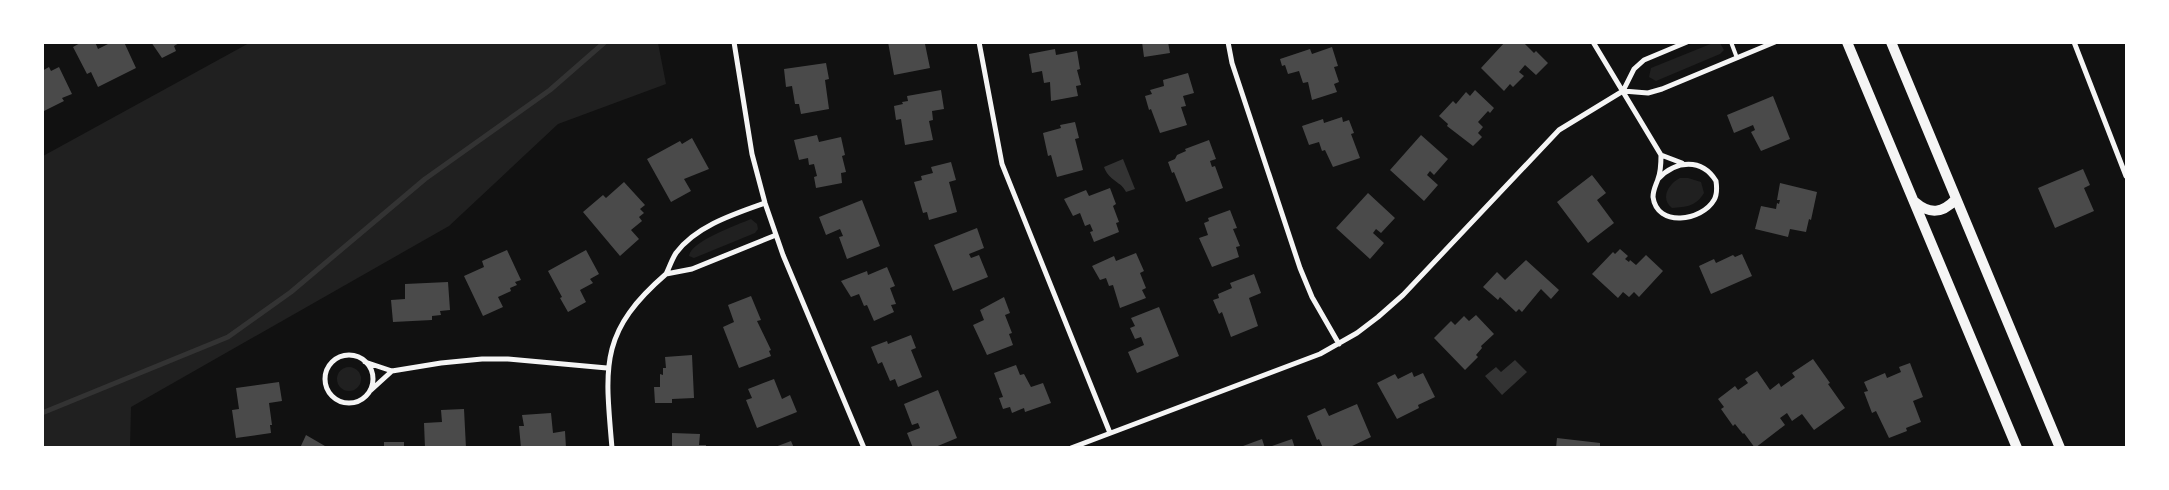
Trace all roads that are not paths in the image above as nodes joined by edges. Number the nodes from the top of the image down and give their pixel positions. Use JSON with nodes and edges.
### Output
{"nodes":[{"id":1,"x":734,"y":42,"type":"edge"},
{"id":2,"x":980,"y":42,"type":"edge"},
{"id":3,"x":1228,"y":42,"type":"edge"},
{"id":4,"x":1593,"y":42,"type":"edge"},
{"id":5,"x":1687,"y":42,"type":"edge"},
{"id":6,"x":1731,"y":42,"type":"edge"},
{"id":7,"x":1775,"y":42,"type":"edge"},
{"id":8,"x":1847,"y":42,"type":"edge"},
{"id":9,"x":1891,"y":42,"type":"edge"},
{"id":10,"x":2074,"y":42,"type":"edge"},
{"id":11,"x":1737,"y":58,"type":"junction"},
{"id":12,"x":1622,"y":91,"type":"junction"},
{"id":13,"x":1661,"y":156,"type":"junction"},
{"id":14,"x":1682,"y":163,"type":"junction"},
{"id":15,"x":2126,"y":176,"type":"edge"},
{"id":16,"x":1658,"y":179,"type":"junction"},
{"id":17,"x":1956,"y":199,"type":"junction"},
{"id":18,"x":1914,"y":202,"type":"junction"},
{"id":19,"x":764,"y":203,"type":"junction"},
{"id":20,"x":776,"y":235,"type":"junction"},
{"id":21,"x":666,"y":274,"type":"junction"},
{"id":22,"x":1339,"y":344,"type":"junction"},
{"id":23,"x":365,"y":362,"type":"junction"},
{"id":24,"x":607,"y":368,"type":"junction"},
{"id":25,"x":392,"y":371,"type":"junction"},
{"id":26,"x":365,"y":397,"type":"junction"},
{"id":27,"x":1110,"y":433,"type":"junction"},
{"id":28,"x":612,"y":448,"type":"edge"},
{"id":29,"x":864,"y":448,"type":"edge"},
{"id":30,"x":1071,"y":448,"type":"edge"},
{"id":31,"x":2017,"y":448,"type":"edge"},
{"id":32,"x":2060,"y":448,"type":"edge"}],
"edges":[{"from":1,"to":19,"type":"street"},
{"from":2,"to":27,"type":"street"},
{"from":3,"to":22,"type":"street"},
{"from":4,"to":12,"type":"street"},
{"from":5,"to":12,"type":"street"},
{"from":6,"to":11,"type":"lane"},
{"from":7,"to":11,"type":"street"},
{"from":8,"to":18,"type":"main road"},
{"from":9,"to":17,"type":"main road"},
{"from":10,"to":15,"type":"street"},
{"from":11,"to":12,"type":"street"},
{"from":12,"to":13,"type":"street"},
{"from":12,"to":22,"type":"street"},
{"from":13,"to":14,"type":"street"},
{"from":13,"to":16,"type":"street"},
{"from":14,"to":16,"type":"street"},
{"from":14,"to":16,"type":"street"},
{"from":17,"to":18,"type":"main road"},
{"from":17,"to":32,"type":"main road"},
{"from":18,"to":31,"type":"main road"},
{"from":19,"to":20,"type":"street"},
{"from":19,"to":21,"type":"street"},
{"from":20,"to":21,"type":"street"},
{"from":20,"to":29,"type":"street"},
{"from":21,"to":24,"type":"street"},
{"from":22,"to":27,"type":"street"},
{"from":23,"to":25,"type":"street"},
{"from":23,"to":26,"type":"street"},
{"from":23,"to":26,"type":"street"},
{"from":24,"to":25,"type":"street"},
{"from":24,"to":28,"type":"street"},
{"from":25,"to":26,"type":"street"},
{"from":27,"to":30,"type":"street"}]}
